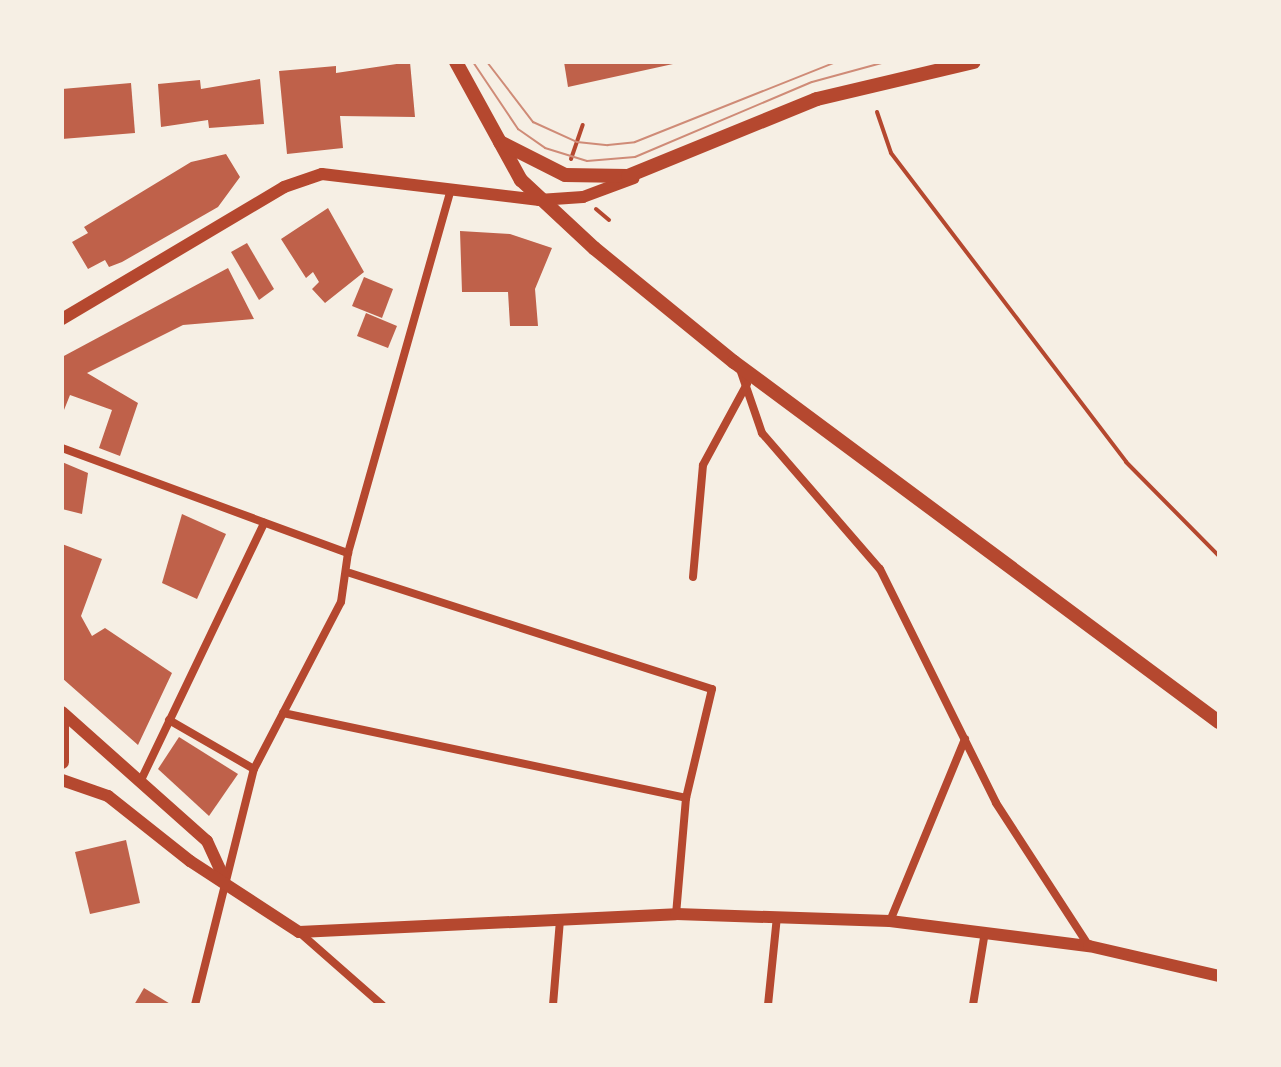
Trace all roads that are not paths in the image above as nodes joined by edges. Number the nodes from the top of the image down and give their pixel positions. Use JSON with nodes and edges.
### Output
{"nodes":[{"id":1,"x":456,"y":62,"type":"edge"},
{"id":2,"x":974,"y":62,"type":"edge"},
{"id":3,"x":497,"y":139,"type":"junction"},
{"id":4,"x":658,"y":169,"type":"junction"},
{"id":5,"x":451,"y":189,"type":"junction"},
{"id":6,"x":539,"y":200,"type":"junction"},
{"id":7,"x":62,"y":319,"type":"edge"},
{"id":8,"x":734,"y":362,"type":"junction"},
{"id":9,"x":748,"y":383,"type":"junction"},
{"id":10,"x":62,"y":448,"type":"edge"},
{"id":11,"x":264,"y":523,"type":"junction"},
{"id":12,"x":348,"y":553,"type":"junction"},
{"id":13,"x":350,"y":573,"type":"junction"},
{"id":14,"x":693,"y":577,"type":"dead end"},
{"id":15,"x":283,"y":713,"type":"junction"},
{"id":16,"x":62,"y":714,"type":"edge"},
{"id":17,"x":169,"y":720,"type":"junction"},
{"id":18,"x":1219,"y":722,"type":"edge"},
{"id":19,"x":965,"y":739,"type":"junction"},
{"id":20,"x":62,"y":762,"type":"edge"},
{"id":21,"x":254,"y":769,"type":"junction"},
{"id":22,"x":142,"y":778,"type":"junction"},
{"id":23,"x":62,"y":780,"type":"edge"},
{"id":24,"x":686,"y":798,"type":"junction"},
{"id":25,"x":224,"y":878,"type":"junction"},
{"id":26,"x":676,"y":914,"type":"junction"},
{"id":27,"x":777,"y":917,"type":"junction"},
{"id":28,"x":560,"y":920,"type":"junction"},
{"id":29,"x":890,"y":921,"type":"junction"},
{"id":30,"x":299,"y":932,"type":"junction"},
{"id":31,"x":985,"y":932,"type":"junction"},
{"id":32,"x":1089,"y":946,"type":"junction"},
{"id":33,"x":1219,"y":976,"type":"edge"},
{"id":34,"x":195,"y":1005,"type":"edge"},
{"id":35,"x":382,"y":1005,"type":"edge"},
{"id":36,"x":553,"y":1005,"type":"edge"},
{"id":37,"x":768,"y":1005,"type":"edge"},
{"id":38,"x":973,"y":1005,"type":"edge"}],
"edges":[{"from":1,"to":3,"type":"main road"},
{"from":2,"to":4,"type":"main road"},
{"from":3,"to":4,"type":"main road"},
{"from":3,"to":6,"type":"main road"},
{"from":4,"to":6,"type":"street"},
{"from":5,"to":6,"type":"street"},
{"from":5,"to":7,"type":"street"},
{"from":5,"to":12,"type":"street"},
{"from":6,"to":8,"type":"main road"},
{"from":8,"to":9,"type":"street"},
{"from":8,"to":18,"type":"main road"},
{"from":9,"to":14,"type":"street"},
{"from":9,"to":19,"type":"street"},
{"from":10,"to":11,"type":"street"},
{"from":11,"to":12,"type":"street"},
{"from":11,"to":17,"type":"street"},
{"from":12,"to":13,"type":"street"},
{"from":13,"to":15,"type":"street"},
{"from":13,"to":24,"type":"street"},
{"from":15,"to":21,"type":"street"},
{"from":15,"to":24,"type":"street"},
{"from":16,"to":20,"type":"main road"},
{"from":16,"to":22,"type":"street"},
{"from":17,"to":21,"type":"street"},
{"from":17,"to":22,"type":"street"},
{"from":19,"to":29,"type":"street"},
{"from":19,"to":32,"type":"street"},
{"from":21,"to":25,"type":"street"},
{"from":22,"to":25,"type":"street"},
{"from":23,"to":25,"type":"street"},
{"from":24,"to":26,"type":"street"},
{"from":25,"to":30,"type":"street"},
{"from":25,"to":34,"type":"street"},
{"from":26,"to":27,"type":"street"},
{"from":26,"to":28,"type":"street"},
{"from":27,"to":29,"type":"street"},
{"from":27,"to":37,"type":"street"},
{"from":28,"to":30,"type":"street"},
{"from":28,"to":36,"type":"street"},
{"from":29,"to":31,"type":"street"},
{"from":30,"to":35,"type":"street"},
{"from":31,"to":32,"type":"street"},
{"from":31,"to":38,"type":"street"},
{"from":32,"to":33,"type":"street"}]}
